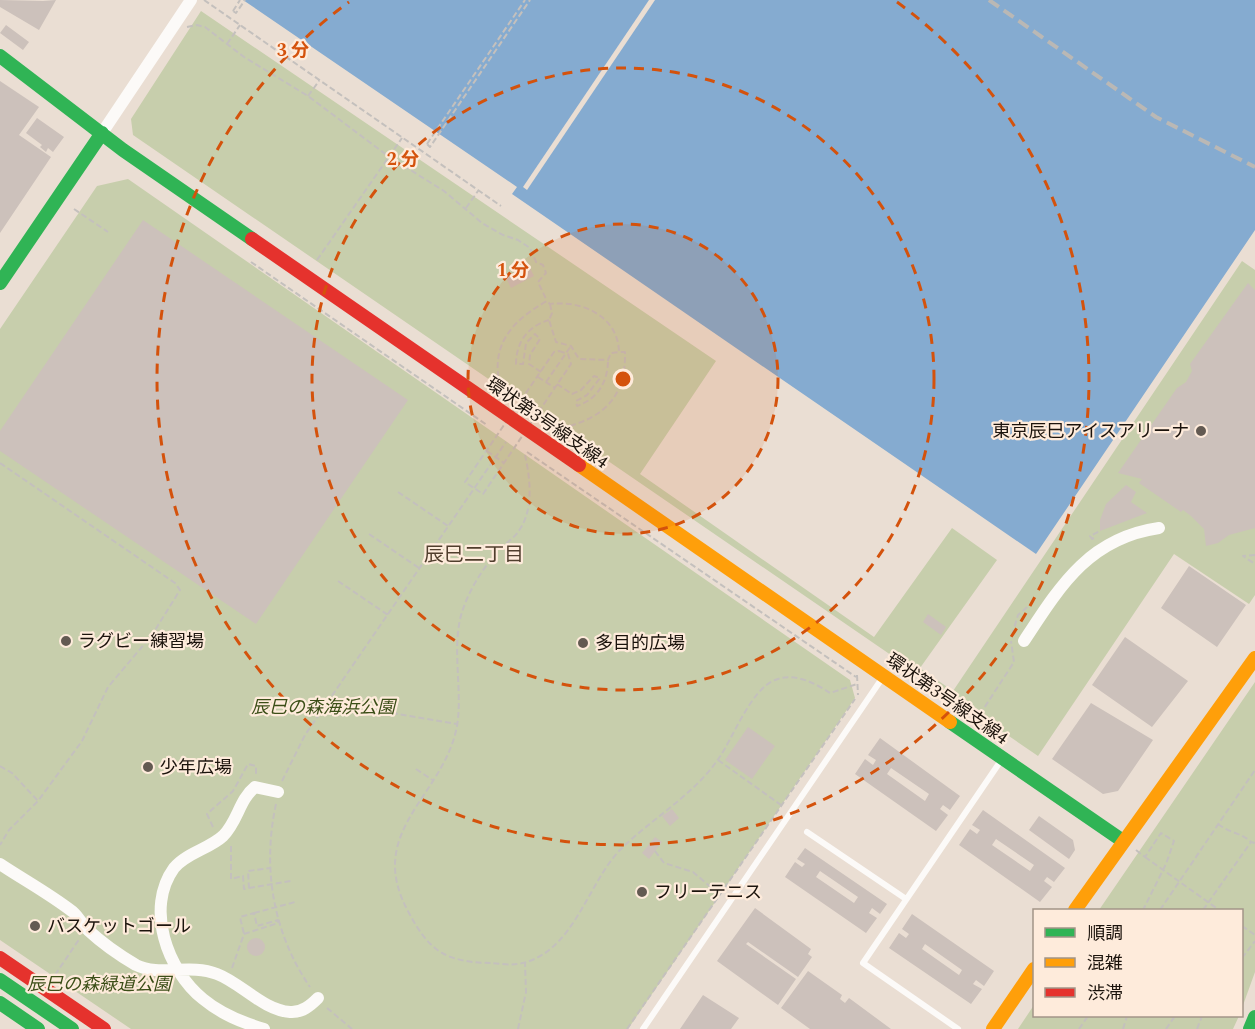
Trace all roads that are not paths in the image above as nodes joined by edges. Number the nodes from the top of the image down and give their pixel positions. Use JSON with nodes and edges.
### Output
{"nodes":[{"id":1,"x":191,"y":0,"type":"edge"},
{"id":2,"x":0,"y":56,"type":"edge"},
{"id":3,"x":0,"y":64,"type":"edge"},
{"id":4,"x":28,"y":79,"type":"junction"},
{"id":5,"x":102,"y":133,"type":"junction"},
{"id":6,"x":0,"y":283,"type":"edge"},
{"id":7,"x":1159,"y":528,"type":"dead end"},
{"id":8,"x":1024,"y":641,"type":"dead end"},
{"id":9,"x":1255,"y":658,"type":"edge"},
{"id":10,"x":883,"y":676,"type":"junction"},
{"id":11,"x":1002,"y":758,"type":"junction"},
{"id":12,"x":278,"y":792,"type":"road end"},
{"id":13,"x":807,"y":832,"type":"dead end"},
{"id":14,"x":1128,"y":845,"type":"junction"},
{"id":15,"x":0,"y":864,"type":"edge"},
{"id":16,"x":906,"y":898,"type":"junction"},
{"id":17,"x":1076,"y":909,"type":"edge"},
{"id":18,"x":0,"y":958,"type":"edge"},
{"id":19,"x":177,"y":968,"type":"junction"},
{"id":20,"x":1033,"y":972,"type":"edge"},
{"id":21,"x":0,"y":980,"type":"edge"},
{"id":22,"x":0,"y":986,"type":"edge"},
{"id":23,"x":318,"y":998,"type":"road end"},
{"id":24,"x":0,"y":1003,"type":"edge"},
{"id":25,"x":0,"y":1012,"type":"edge"},
{"id":26,"x":1255,"y":1017,"type":"edge"},
{"id":27,"x":25,"y":1029,"type":"edge"},
{"id":28,"x":38,"y":1029,"type":"edge"},
{"id":29,"x":63,"y":1029,"type":"edge"},
{"id":30,"x":72,"y":1029,"type":"edge"},
{"id":31,"x":104,"y":1029,"type":"edge"},
{"id":32,"x":264,"y":1029,"type":"edge"},
{"id":33,"x":643,"y":1029,"type":"edge"},
{"id":34,"x":958,"y":1029,"type":"edge"},
{"id":35,"x":993,"y":1029,"type":"edge"},
{"id":36,"x":1250,"y":1029,"type":"edge"}],
"edges":[{"from":1,"to":5,"type":"street"},
{"from":2,"to":4,"type":"main road"},
{"from":3,"to":4,"type":"main road"},
{"from":4,"to":5,"type":"main road","name":"環状第3号線支線4"},
{"from":5,"to":6,"type":"main road"},
{"from":5,"to":10,"type":"main road","name":"環状第3号線支線4"},
{"from":7,"to":8,"type":"street"},
{"from":9,"to":14,"type":"main road"},
{"from":10,"to":11,"type":"main road","name":"環状第3号線支線4"},
{"from":10,"to":33,"type":"lane"},
{"from":11,"to":14,"type":"main road","name":"環状第3号線支線4"},
{"from":11,"to":16,"type":"lane"},
{"from":12,"to":19,"type":"street"},
{"from":13,"to":16,"type":"lane"},
{"from":14,"to":17,"type":"main road"},
{"from":15,"to":19,"type":"street"},
{"from":16,"to":34,"type":"lane"},
{"from":18,"to":31,"type":"main road"},
{"from":19,"to":23,"type":"street"},
{"from":19,"to":32,"type":"street"},
{"from":20,"to":35,"type":"main road"},
{"from":21,"to":30,"type":"main road"},
{"from":22,"to":29,"type":"main road"},
{"from":24,"to":28,"type":"main road"},
{"from":25,"to":27,"type":"main road"},
{"from":26,"to":36,"type":"main road"}]}
